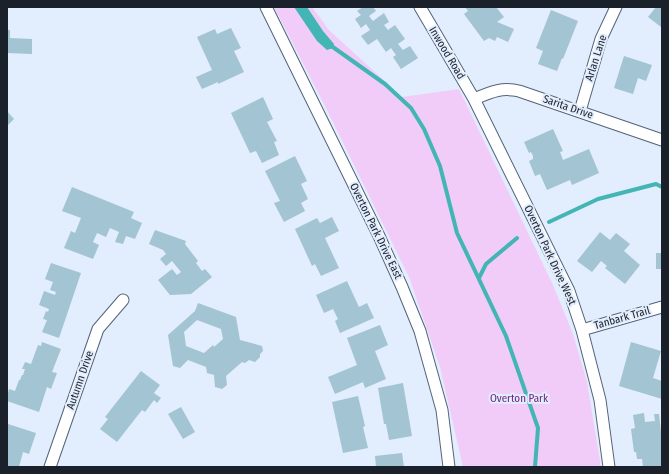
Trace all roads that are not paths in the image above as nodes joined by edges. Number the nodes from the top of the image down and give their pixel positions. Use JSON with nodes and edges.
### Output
{"nodes":[{"id":1,"x":266,"y":7,"type":"edge"},
{"id":2,"x":420,"y":7,"type":"edge"},
{"id":3,"x":616,"y":7,"type":"edge"},
{"id":4,"x":474,"y":99,"type":"junction"},
{"id":5,"x":580,"y":111,"type":"junction"},
{"id":6,"x":662,"y":140,"type":"edge"},
{"id":7,"x":122,"y":300,"type":"dead end"},
{"id":8,"x":662,"y":306,"type":"edge"},
{"id":9,"x":582,"y":330,"type":"junction"},
{"id":10,"x":50,"y":467,"type":"edge"},
{"id":11,"x":449,"y":467,"type":"edge"},
{"id":12,"x":608,"y":467,"type":"edge"}],
"edges":[{"from":1,"to":11,"type":"street","name":"Overton Park Drive East"},
{"from":2,"to":4,"type":"street","name":"Inwood Road"},
{"from":3,"to":5,"type":"street","name":"Arlan Lane"},
{"from":4,"to":5,"type":"street","name":"Sarita Drive"},
{"from":4,"to":9,"type":"street","name":"Overton Park Drive West"},
{"from":5,"to":6,"type":"street","name":"Sarita Drive"},
{"from":7,"to":10,"type":"street","name":"Autumn Drive"},
{"from":8,"to":9,"type":"street","name":"Tanbark Trail"},
{"from":9,"to":12,"type":"street","name":"Overton Park Drive West"}]}
